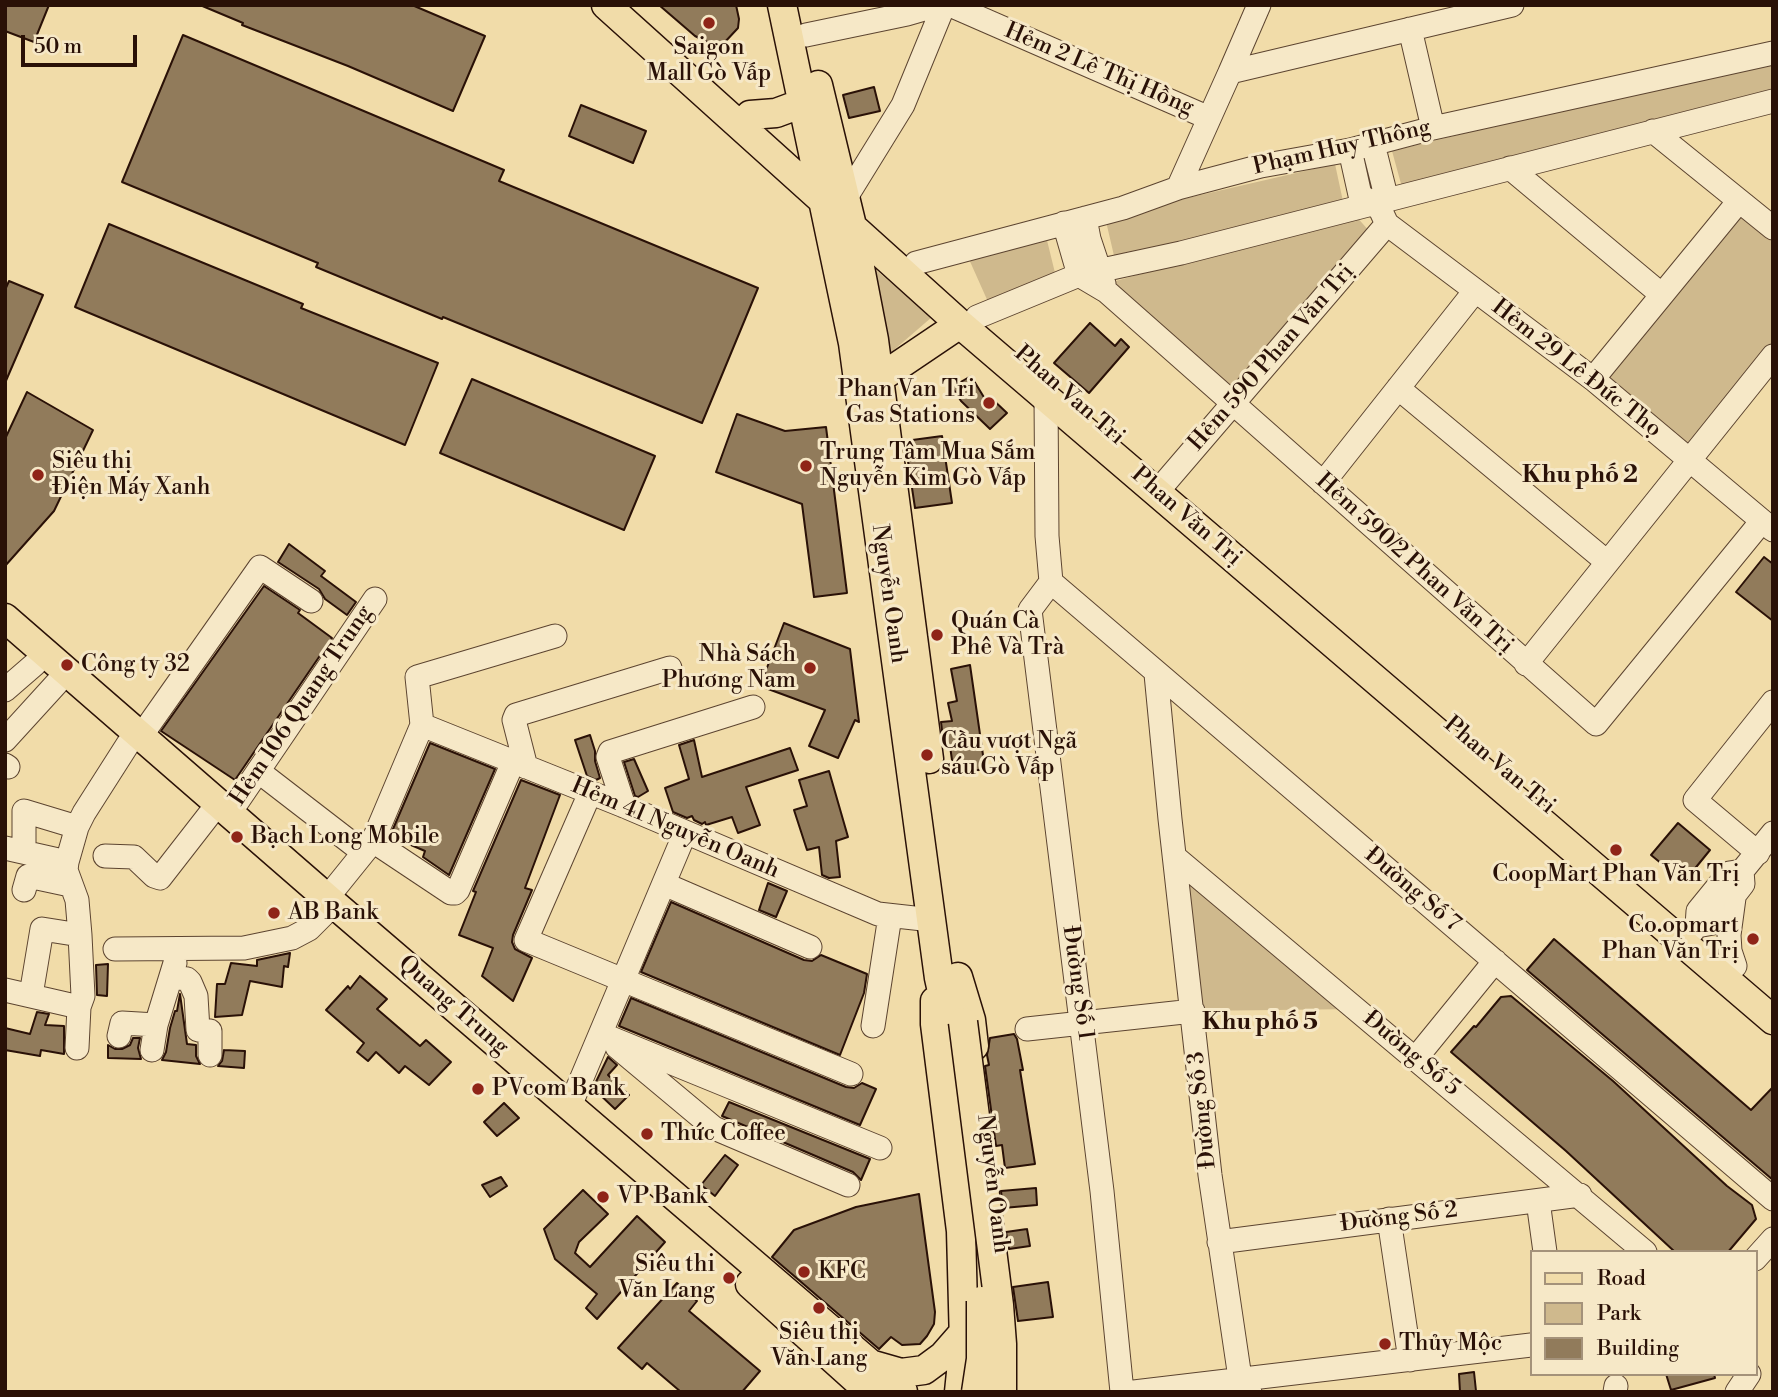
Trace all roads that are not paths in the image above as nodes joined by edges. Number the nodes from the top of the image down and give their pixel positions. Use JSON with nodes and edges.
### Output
{"nodes":[{"id":1,"x":606,"y":5,"type":"edge"},
{"id":2,"x":628,"y":5,"type":"edge"},
{"id":3,"x":782,"y":5,"type":"edge"},
{"id":4,"x":800,"y":5,"type":"edge"},
{"id":5,"x":938,"y":5,"type":"edge"},
{"id":6,"x":944,"y":5,"type":"edge"},
{"id":7,"x":950,"y":5,"type":"edge"},
{"id":8,"x":1259,"y":5,"type":"edge"},
{"id":9,"x":1433,"y":5,"type":"edge"},
{"id":10,"x":1512,"y":5,"type":"edge"},
{"id":11,"x":907,"y":10,"type":"edge"},
{"id":12,"x":1457,"y":18,"type":"junction"},
{"id":13,"x":1410,"y":29,"type":"junction"},
{"id":14,"x":806,"y":35,"type":"junction"},
{"id":15,"x":1773,"y":52,"type":"edge"},
{"id":16,"x":1230,"y":72,"type":"junction"},
{"id":17,"x":1773,"y":101,"type":"edge"},
{"id":18,"x":803,"y":103,"type":"junction"},
{"id":19,"x":750,"y":115,"type":"junction"},
{"id":20,"x":1209,"y":118,"type":"junction"},
{"id":21,"x":1433,"y":128,"type":"junction"},
{"id":22,"x":1653,"y":131,"type":"junction"},
{"id":23,"x":1373,"y":144,"type":"junction"},
{"id":24,"x":1350,"y":150,"type":"junction"},
{"id":25,"x":1510,"y":168,"type":"junction"},
{"id":26,"x":1178,"y":188,"type":"junction"},
{"id":27,"x":829,"y":192,"type":"junction"},
{"id":28,"x":1739,"y":201,"type":"junction"},
{"id":29,"x":1381,"y":210,"type":"junction"},
{"id":30,"x":1075,"y":220,"type":"junction"},
{"id":31,"x":852,"y":226,"type":"junction"},
{"id":32,"x":1773,"y":228,"type":"edge"},
{"id":33,"x":916,"y":263,"type":"junction"},
{"id":34,"x":1095,"y":278,"type":"junction"},
{"id":35,"x":1475,"y":291,"type":"junction"},
{"id":36,"x":1662,"y":295,"type":"junction"},
{"id":37,"x":969,"y":320,"type":"junction"},
{"id":38,"x":1768,"y":371,"type":"edge"},
{"id":39,"x":880,"y":378,"type":"junction"},
{"id":40,"x":1593,"y":380,"type":"junction"},
{"id":41,"x":1398,"y":388,"type":"junction"},
{"id":42,"x":1046,"y":397,"type":"junction"},
{"id":43,"x":1233,"y":404,"type":"junction"},
{"id":44,"x":1690,"y":459,"type":"junction"},
{"id":45,"x":1323,"y":483,"type":"junction"},
{"id":46,"x":1162,"y":486,"type":"junction"},
{"id":47,"x":1767,"y":526,"type":"edge"},
{"id":48,"x":1607,"y":562,"type":"junction"},
{"id":49,"x":1051,"y":582,"type":"junction"},
{"id":50,"x":375,"y":598,"type":"dead end"},
{"id":51,"x":312,"y":601,"type":"dead end"},
{"id":52,"x":5,"y":618,"type":"edge"},
{"id":53,"x":555,"y":636,"type":"dead end"},
{"id":54,"x":5,"y":638,"type":"edge"},
{"id":55,"x":35,"y":664,"type":"junction"},
{"id":56,"x":1526,"y":664,"type":"junction"},
{"id":57,"x":670,"y":668,"type":"dead end"},
{"id":58,"x":1156,"y":674,"type":"junction"},
{"id":59,"x":57,"y":683,"type":"junction"},
{"id":60,"x":5,"y":690,"type":"edge"},
{"id":61,"x":1773,"y":702,"type":"edge"},
{"id":62,"x":753,"y":707,"type":"dead end"},
{"id":63,"x":422,"y":725,"type":"junction"},
{"id":64,"x":8,"y":732,"type":"edge"},
{"id":65,"x":134,"y":740,"type":"junction"},
{"id":66,"x":519,"y":764,"type":"junction"},
{"id":67,"x":258,"y":771,"type":"junction"},
{"id":68,"x":590,"y":793,"type":"junction"},
{"id":69,"x":624,"y":806,"type":"junction"},
{"id":70,"x":219,"y":814,"type":"junction"},
{"id":71,"x":77,"y":827,"type":"junction"},
{"id":72,"x":685,"y":833,"type":"junction"},
{"id":73,"x":1773,"y":833,"type":"edge"},
{"id":74,"x":368,"y":846,"type":"junction"},
{"id":75,"x":14,"y":850,"type":"edge"},
{"id":76,"x":1758,"y":852,"type":"junction"},
{"id":77,"x":105,"y":856,"type":"dead end"},
{"id":78,"x":1176,"y":858,"type":"junction"},
{"id":79,"x":68,"y":862,"type":"junction"},
{"id":80,"x":1742,"y":871,"type":"junction"},
{"id":81,"x":664,"y":884,"type":"junction"},
{"id":82,"x":70,"y":885,"type":"junction"},
{"id":83,"x":24,"y":890,"type":"dead end"},
{"id":84,"x":1735,"y":894,"type":"junction"},
{"id":85,"x":325,"y":907,"type":"junction"},
{"id":86,"x":890,"y":916,"type":"junction"},
{"id":87,"x":932,"y":920,"type":"junction"},
{"id":88,"x":1691,"y":933,"type":"junction"},
{"id":89,"x":80,"y":935,"type":"junction"},
{"id":90,"x":810,"y":947,"type":"dead end"},
{"id":91,"x":115,"y":948,"type":"dead end"},
{"id":92,"x":177,"y":950,"type":"junction"},
{"id":93,"x":1495,"y":961,"type":"junction"},
{"id":94,"x":1735,"y":966,"type":"junction"},
{"id":95,"x":172,"y":977,"type":"junction"},
{"id":96,"x":948,"y":978,"type":"junction"},
{"id":97,"x":623,"y":981,"type":"junction"},
{"id":98,"x":5,"y":990,"type":"edge"},
{"id":99,"x":31,"y":995,"type":"junction"},
{"id":100,"x":1773,"y":997,"type":"edge"},
{"id":101,"x":79,"y":1007,"type":"junction"},
{"id":102,"x":1193,"y":1012,"type":"junction"},
{"id":103,"x":451,"y":1015,"type":"junction"},
{"id":104,"x":1773,"y":1020,"type":"edge"},
{"id":105,"x":1082,"y":1022,"type":"junction"},
{"id":106,"x":956,"y":1023,"type":"junction"},
{"id":107,"x":156,"y":1025,"type":"junction"},
{"id":108,"x":873,"y":1026,"type":"dead end"},
{"id":109,"x":1027,"y":1029,"type":"dead end"},
{"id":110,"x":601,"y":1034,"type":"junction"},
{"id":111,"x":119,"y":1036,"type":"dead end"},
{"id":112,"x":77,"y":1048,"type":"dead end"},
{"id":113,"x":152,"y":1050,"type":"dead end"},
{"id":114,"x":211,"y":1055,"type":"dead end"},
{"id":115,"x":1416,"y":1058,"type":"junction"},
{"id":116,"x":698,"y":1073,"type":"junction"},
{"id":117,"x":851,"y":1074,"type":"dead end"},
{"id":118,"x":685,"y":1104,"type":"junction"},
{"id":119,"x":570,"y":1106,"type":"junction"},
{"id":120,"x":880,"y":1148,"type":"dead end"},
{"id":121,"x":848,"y":1185,"type":"dead end"},
{"id":122,"x":1580,"y":1195,"type":"junction"},
{"id":123,"x":1773,"y":1199,"type":"edge"},
{"id":124,"x":1538,"y":1201,"type":"junction"},
{"id":125,"x":1389,"y":1219,"type":"junction"},
{"id":126,"x":1773,"y":1239,"type":"edge"},
{"id":127,"x":1219,"y":1242,"type":"junction"},
{"id":128,"x":1545,"y":1250,"type":"edge"},
{"id":129,"x":1643,"y":1250,"type":"edge"},
{"id":130,"x":1757,"y":1257,"type":"edge"},
{"id":131,"x":808,"y":1322,"type":"junction"},
{"id":132,"x":964,"y":1332,"type":"junction"},
{"id":133,"x":1530,"y":1345,"type":"edge"},
{"id":134,"x":1410,"y":1360,"type":"junction"},
{"id":135,"x":963,"y":1363,"type":"junction"},
{"id":136,"x":1015,"y":1363,"type":"junction"},
{"id":137,"x":1748,"y":1376,"type":"edge"},
{"id":138,"x":867,"y":1383,"type":"edge"},
{"id":139,"x":1245,"y":1385,"type":"edge"},
{"id":140,"x":903,"y":1392,"type":"edge"},
{"id":141,"x":959,"y":1392,"type":"edge"},
{"id":142,"x":976,"y":1392,"type":"edge"},
{"id":143,"x":1002,"y":1392,"type":"edge"},
{"id":144,"x":1015,"y":1392,"type":"edge"},
{"id":145,"x":1122,"y":1392,"type":"edge"},
{"id":146,"x":1134,"y":1392,"type":"edge"},
{"id":147,"x":1737,"y":1392,"type":"edge"}],
"edges":[{"from":1,"to":27,"type":"main road"},
{"from":2,"to":19,"type":"main road","name":"Phan Van Tri"},
{"from":3,"to":18,"type":"main road","name":"Nguyễn Oanh"},
{"from":4,"to":14,"type":"main road","name":"Nguyễn Oanh"},
{"from":5,"to":11,"type":"street"},
{"from":6,"to":27,"type":"street"},
{"from":7,"to":20,"type":"street","name":"Hẻm 2 Lê Thị Hồng"},
{"from":8,"to":16,"type":"street"},
{"from":9,"to":12,"type":"street"},
{"from":10,"to":12,"type":"street"},
{"from":11,"to":14,"type":"street"},
{"from":12,"to":13,"type":"street"},
{"from":13,"to":16,"type":"street"},
{"from":13,"to":21,"type":"street"},
{"from":14,"to":27,"type":"main road","name":"Nguyễn Oanh"},
{"from":15,"to":21,"type":"street","name":"Phạm Huy Thông"},
{"from":16,"to":20,"type":"street"},
{"from":17,"to":22,"type":"street"},
{"from":18,"to":19,"type":"main road"},
{"from":18,"to":27,"type":"main road","name":"Nguyễn Oanh"},
{"from":19,"to":27,"type":"main road","name":"Phan Van Tri"},
{"from":20,"to":26,"type":"street"},
{"from":21,"to":23,"type":"street","name":"Phạm Huy Thông"},
{"from":22,"to":25,"type":"street"},
{"from":22,"to":28,"type":"street"},
{"from":23,"to":24,"type":"street","name":"Phạm Huy Thông"},
{"from":23,"to":29,"type":"street"},
{"from":24,"to":26,"type":"street","name":"Phạm Huy Thông"},
{"from":24,"to":29,"type":"street","name":"Hẻm 29 Lê Đức Thọ"},
{"from":25,"to":29,"type":"street"},
{"from":25,"to":36,"type":"street"},
{"from":26,"to":30,"type":"street","name":"Phạm Huy Thông"},
{"from":27,"to":31,"type":"main road","name":"Nguyễn Oanh"},
{"from":27,"to":33,"type":"main road","name":"Phan Van Tri"},
{"from":27,"to":87,"type":"main road","name":"Nguyễn Oanh"},
{"from":28,"to":32,"type":"street"},
{"from":28,"to":36,"type":"street"},
{"from":29,"to":34,"type":"street"},
{"from":29,"to":35,"type":"street","name":"Hẻm 29 Lê Đức Thọ"},
{"from":29,"to":43,"type":"street","name":"Hẻm 590 Phan Văn Trị"},
{"from":30,"to":33,"type":"street","name":"Phạm Huy Thông"},
{"from":30,"to":34,"type":"street"},
{"from":31,"to":37,"type":"main road","name":"Phan Văn Trị"},
{"from":31,"to":39,"type":"main road","name":"Nguyễn Oanh"},
{"from":33,"to":37,"type":"main road","name":"Phan Van Tri"},
{"from":34,"to":37,"type":"street"},
{"from":34,"to":43,"type":"street","name":"Hẻm 590/2 Phan Văn Trị"},
{"from":35,"to":40,"type":"street","name":"Hẻm 29 Lê Đức Thọ"},
{"from":35,"to":41,"type":"street"},
{"from":36,"to":40,"type":"street"},
{"from":37,"to":39,"type":"main road"},
{"from":37,"to":42,"type":"main road","name":"Phan Văn Trị"},
{"from":37,"to":46,"type":"main road","name":"Phan Van Tri"},
{"from":38,"to":44,"type":"street"},
{"from":39,"to":96,"type":"main road","name":"Nguyễn Oanh"},
{"from":40,"to":44,"type":"street","name":"Hẻm 29 Lê Đức Thọ"},
{"from":41,"to":45,"type":"street"},
{"from":41,"to":48,"type":"street"},
{"from":42,"to":46,"type":"main road","name":"Phan Văn Trị"},
{"from":42,"to":49,"type":"street"},
{"from":43,"to":45,"type":"street","name":"Hẻm 590/2 Phan Văn Trị"},
{"from":43,"to":46,"type":"street","name":"Hẻm 590 Phan Văn Trị"},
{"from":44,"to":47,"type":"street","name":"Hẻm 29 Lê Đức Thọ"},
{"from":44,"to":48,"type":"street"},
{"from":45,"to":56,"type":"street","name":"Hẻm 590/2 Phan Văn Trị"},
{"from":46,"to":88,"type":"main road","name":"Phan Văn Trị"},
{"from":47,"to":56,"type":"street","name":"Hẻm 590/2 Phan Văn Trị"},
{"from":48,"to":56,"type":"street"},
{"from":49,"to":58,"type":"street","name":"Đường Số 7"},
{"from":49,"to":105,"type":"street","name":"Đường Số 1"},
{"from":50,"to":67,"type":"street","name":"Hẻm 106 Quang Trung"},
{"from":51,"to":65,"type":"street"},
{"from":52,"to":65,"type":"main road","name":"Quang Trung"},
{"from":53,"to":63,"type":"street"},
{"from":54,"to":55,"type":"main road","name":"Quang Trung"},
{"from":55,"to":59,"type":"main road","name":"Quang Trung"},
{"from":55,"to":60,"type":"street"},
{"from":57,"to":66,"type":"street"},
{"from":58,"to":78,"type":"street","name":"Đường Số 3"},
{"from":58,"to":93,"type":"street","name":"Đường Số 7"},
{"from":59,"to":64,"type":"street"},
{"from":59,"to":65,"type":"main road","name":"Quang Trung"},
{"from":61,"to":76,"type":"street"},
{"from":62,"to":69,"type":"street"},
{"from":63,"to":66,"type":"street","name":"Hẻm 41 Nguyễn Oanh"},
{"from":63,"to":74,"type":"street"},
{"from":65,"to":70,"type":"main road","name":"Quang Trung"},
{"from":65,"to":71,"type":"street"},
{"from":66,"to":68,"type":"street","name":"Hẻm 41 Nguyễn Oanh"},
{"from":66,"to":74,"type":"street"},
{"from":67,"to":70,"type":"street","name":"Hẻm 106 Quang Trung"},
{"from":67,"to":74,"type":"street"},
{"from":68,"to":69,"type":"street","name":"Hẻm 41 Nguyễn Oanh"},
{"from":68,"to":97,"type":"street"},
{"from":69,"to":72,"type":"street","name":"Hẻm 41 Nguyễn Oanh"},
{"from":70,"to":77,"type":"street","name":"Hẻm 106 Quang Trung"},
{"from":70,"to":85,"type":"main road","name":"Quang Trung"},
{"from":71,"to":75,"type":"street"},
{"from":71,"to":79,"type":"street"},
{"from":72,"to":81,"type":"street"},
{"from":72,"to":86,"type":"street","name":"Hẻm 41 Nguyễn Oanh"},
{"from":73,"to":76,"type":"street"},
{"from":74,"to":85,"type":"street"},
{"from":75,"to":79,"type":"street"},
{"from":76,"to":80,"type":"street"},
{"from":78,"to":102,"type":"street","name":"Đường Số 3"},
{"from":78,"to":115,"type":"street","name":"Đường Số 5"},
{"from":79,"to":82,"type":"street"},
{"from":80,"to":84,"type":"street"},
{"from":80,"to":88,"type":"street"},
{"from":81,"to":90,"type":"street"},
{"from":81,"to":97,"type":"street"},
{"from":82,"to":83,"type":"street"},
{"from":82,"to":89,"type":"street"},
{"from":84,"to":88,"type":"street"},
{"from":84,"to":94,"type":"street"},
{"from":85,"to":92,"type":"street"},
{"from":85,"to":103,"type":"main road","name":"Quang Trung"},
{"from":86,"to":87,"type":"street","name":"Hẻm 41 Nguyễn Oanh"},
{"from":86,"to":108,"type":"street"},
{"from":87,"to":96,"type":"main road","name":"Nguyễn Oanh"},
{"from":88,"to":94,"type":"main road"},
{"from":88,"to":104,"type":"main road","name":"Phan Văn Trị"},
{"from":89,"to":99,"type":"street"},
{"from":89,"to":101,"type":"street"},
{"from":91,"to":92,"type":"street"},
{"from":92,"to":95,"type":"street"},
{"from":93,"to":115,"type":"street"},
{"from":93,"to":123,"type":"street","name":"Đường Số 7"},
{"from":94,"to":100,"type":"main road"},
{"from":95,"to":107,"type":"street"},
{"from":95,"to":114,"type":"street"},
{"from":96,"to":106,"type":"main road","name":"Nguyễn Oanh"},
{"from":96,"to":132,"type":"main road","name":"Nguyễn Oanh"},
{"from":96,"to":136,"type":"main road","name":"Nguyễn Oanh"},
{"from":97,"to":110,"type":"street"},
{"from":97,"to":117,"type":"street"},
{"from":98,"to":99,"type":"street"},
{"from":99,"to":101,"type":"street"},
{"from":101,"to":112,"type":"street"},
{"from":102,"to":105,"type":"street"},
{"from":102,"to":127,"type":"street","name":"Đường Số 3"},
{"from":103,"to":119,"type":"main road","name":"Quang Trung"},
{"from":103,"to":131,"type":"main road","name":"Quang Trung"},
{"from":105,"to":109,"type":"street"},
{"from":105,"to":145,"type":"street","name":"Đường Số 1"},
{"from":106,"to":142,"type":"main road","bridge":true},
{"from":106,"to":143,"type":"main road","bridge":true},
{"from":107,"to":111,"type":"street"},
{"from":107,"to":113,"type":"street"},
{"from":110,"to":116,"type":"street"},
{"from":110,"to":118,"type":"street"},
{"from":110,"to":119,"type":"street"},
{"from":115,"to":122,"type":"street","name":"Đường Số 5"},
{"from":116,"to":118,"type":"street"},
{"from":116,"to":120,"type":"street"},
{"from":118,"to":121,"type":"street"},
{"from":119,"to":131,"type":"main road","name":"Quang Trung"},
{"from":122,"to":124,"type":"street","name":"Đường Số 2"},
{"from":122,"to":129,"type":"street","name":"Đường Số 5"},
{"from":124,"to":125,"type":"street","name":"Đường Số 2"},
{"from":124,"to":128,"type":"street"},
{"from":125,"to":127,"type":"street","name":"Đường Số 2"},
{"from":125,"to":134,"type":"street"},
{"from":126,"to":130,"type":"street"},
{"from":127,"to":139,"type":"street","name":"Đường Số 3"},
{"from":131,"to":138,"type":"main road","name":"Quang Trung"},
{"from":132,"to":135,"type":"main road","name":"Nguyễn Oanh"},
{"from":132,"to":138,"type":"main road"},
{"from":133,"to":134,"type":"street"},
{"from":134,"to":139,"type":"street"},
{"from":135,"to":136,"type":"main road"},
{"from":135,"to":141,"type":"main road","name":"Nguyễn Oanh"},
{"from":136,"to":144,"type":"main road","name":"Nguyễn Oanh"},
{"from":137,"to":147,"type":"street"},
{"from":138,"to":140,"type":"main road","name":"Quang Trung"},
{"from":139,"to":146,"type":"street"}]}
